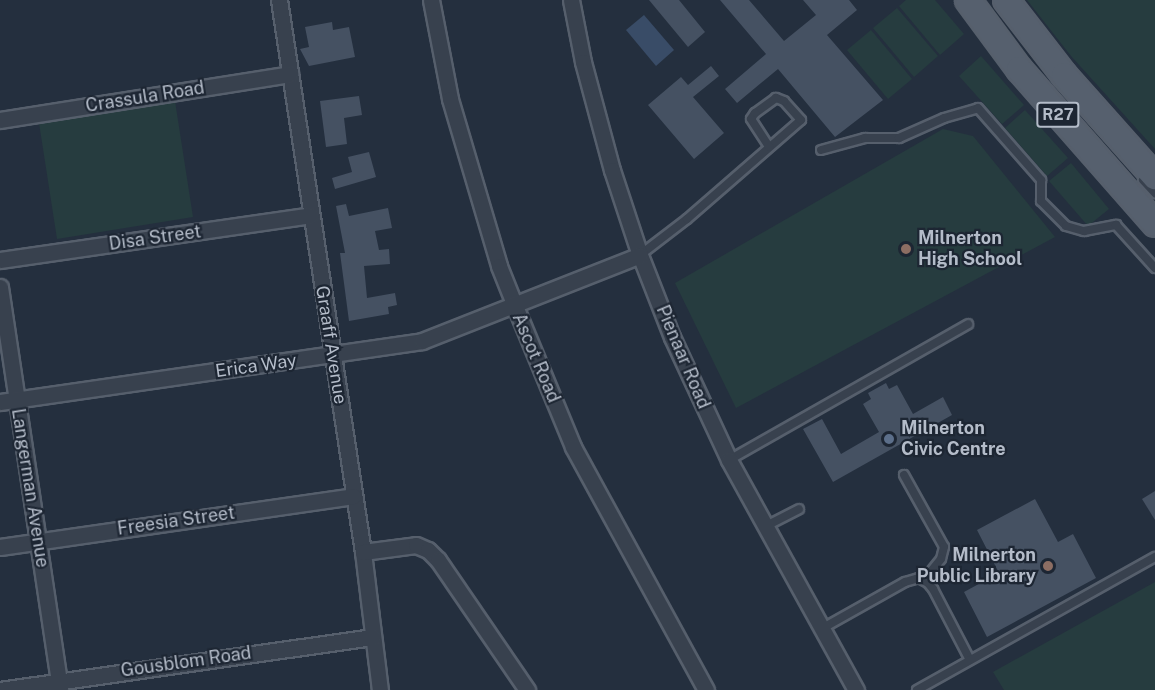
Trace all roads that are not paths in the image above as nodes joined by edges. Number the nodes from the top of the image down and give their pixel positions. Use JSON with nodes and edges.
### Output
{"nodes":[{"id":1,"x":279,"y":0,"type":"edge"},
{"id":2,"x":431,"y":0,"type":"edge"},
{"id":3,"x":571,"y":0,"type":"edge"},
{"id":4,"x":968,"y":0,"type":"edge"},
{"id":5,"x":1006,"y":0,"type":"edge"},
{"id":6,"x":290,"y":74,"type":"junction"},
{"id":7,"x":0,"y":120,"type":"edge"},
{"id":8,"x":769,"y":147,"type":"junction"},
{"id":9,"x":821,"y":150,"type":"dead end"},
{"id":10,"x":1144,"y":184,"type":"edge"},
{"id":11,"x":1155,"y":194,"type":"edge"},
{"id":12,"x":311,"y":215,"type":"junction"},
{"id":13,"x":1155,"y":224,"type":"edge"},
{"id":14,"x":640,"y":255,"type":"junction"},
{"id":15,"x":0,"y":260,"type":"edge"},
{"id":16,"x":1155,"y":268,"type":"edge"},
{"id":17,"x":0,"y":286,"type":"edge"},
{"id":18,"x":515,"y":306,"type":"junction"},
{"id":19,"x":968,"y":324,"type":"dead end"},
{"id":20,"x":333,"y":355,"type":"junction"},
{"id":21,"x":16,"y":399,"type":"junction"},
{"id":22,"x":0,"y":402,"type":"edge"},
{"id":23,"x":729,"y":460,"type":"junction"},
{"id":24,"x":904,"y":476,"type":"dead end"},
{"id":25,"x":353,"y":495,"type":"junction"},
{"id":26,"x":799,"y":509,"type":"dead end"},
{"id":27,"x":766,"y":526,"type":"junction"},
{"id":28,"x":38,"y":541,"type":"junction"},
{"id":29,"x":0,"y":547,"type":"edge"},
{"id":30,"x":363,"y":552,"type":"junction"},
{"id":31,"x":1155,"y":557,"type":"edge"},
{"id":32,"x":924,"y":580,"type":"junction"},
{"id":33,"x":823,"y":628,"type":"junction"},
{"id":34,"x":373,"y":637,"type":"junction"},
{"id":35,"x":970,"y":660,"type":"junction"},
{"id":36,"x":59,"y":685,"type":"edge"},
{"id":37,"x":0,"y":690,"type":"edge"},
{"id":38,"x":380,"y":690,"type":"edge"},
{"id":39,"x":526,"y":690,"type":"edge"},
{"id":40,"x":706,"y":690,"type":"edge"},
{"id":41,"x":856,"y":690,"type":"edge"},
{"id":42,"x":917,"y":690,"type":"edge"}],
"edges":[{"from":1,"to":6,"type":"street","name":"Graaff Avenue"},
{"from":2,"to":18,"type":"street","name":"Ascot Road"},
{"from":3,"to":14,"type":"street","name":"Pienaar Road"},
{"from":4,"to":13,"type":"main road","number":"R27"},
{"from":5,"to":10,"type":"main road","number":"R27"},
{"from":6,"to":7,"type":"street","name":"Crassula Road"},
{"from":6,"to":12,"type":"street","name":"Graaff Avenue"},
{"from":8,"to":8,"type":"lane"},
{"from":8,"to":14,"type":"lane"},
{"from":9,"to":16,"type":"lane"},
{"from":10,"to":11,"type":"lane"},
{"from":12,"to":15,"type":"street","name":"Disa Street"},
{"from":12,"to":20,"type":"street","name":"Graaff Avenue"},
{"from":14,"to":18,"type":"street","name":"Erica Way"},
{"from":14,"to":23,"type":"street","name":"Pienaar Road"},
{"from":17,"to":21,"type":"street","name":"Langerman Avenue"},
{"from":18,"to":20,"type":"street","name":"Erica Way"},
{"from":18,"to":40,"type":"street","name":"Ascot Road"},
{"from":19,"to":23,"type":"lane"},
{"from":20,"to":21,"type":"street","name":"Erica Way"},
{"from":20,"to":25,"type":"street","name":"Graaff Avenue"},
{"from":21,"to":22,"type":"street","name":"Erica Way"},
{"from":21,"to":28,"type":"street","name":"Langerman Avenue"},
{"from":23,"to":27,"type":"street","name":"Pienaar Road"},
{"from":24,"to":32,"type":"lane"},
{"from":25,"to":28,"type":"street","name":"Freesia Street"},
{"from":25,"to":30,"type":"street","name":"Graaff Avenue"},
{"from":26,"to":27,"type":"lane"},
{"from":27,"to":33,"type":"street","name":"Pienaar Road"},
{"from":28,"to":29,"type":"street","name":"Freesia Street"},
{"from":28,"to":36,"type":"street","name":"Langerman Avenue"},
{"from":30,"to":34,"type":"street","name":"Graaff Avenue"},
{"from":30,"to":39,"type":"street"},
{"from":31,"to":35,"type":"lane"},
{"from":32,"to":33,"type":"lane"},
{"from":32,"to":35,"type":"lane"},
{"from":33,"to":41,"type":"street","name":"Pienaar Road"},
{"from":34,"to":36,"type":"street","name":"Gousblom Road"},
{"from":34,"to":38,"type":"street","name":"Graaff Avenue"},
{"from":35,"to":42,"type":"lane"},
{"from":36,"to":37,"type":"street","name":"Gousblom Road"}]}
